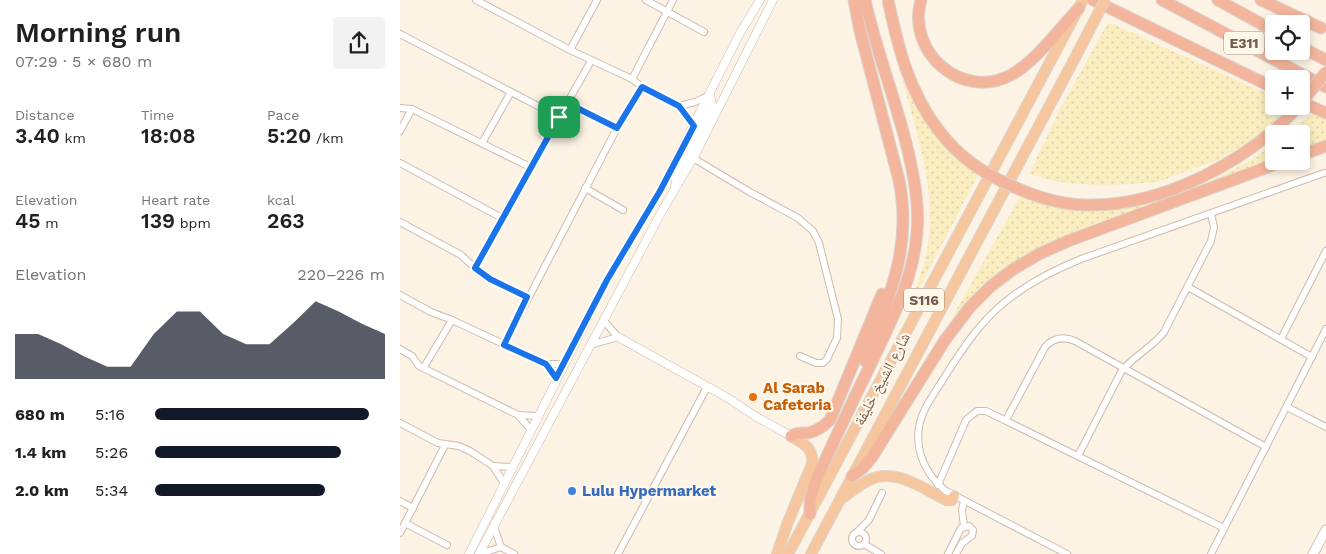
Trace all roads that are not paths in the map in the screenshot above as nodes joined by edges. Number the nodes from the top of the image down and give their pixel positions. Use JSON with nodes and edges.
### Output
{"nodes":[{"id":1,"x":476,"y":0,"type":"edge"},
{"id":2,"x":597,"y":0,"type":"edge"},
{"id":3,"x":646,"y":0,"type":"edge"},
{"id":4,"x":673,"y":0,"type":"edge"},
{"id":5,"x":760,"y":0,"type":"edge"},
{"id":6,"x":773,"y":0,"type":"edge"},
{"id":7,"x":854,"y":0,"type":"edge"},
{"id":8,"x":888,"y":0,"type":"edge"},
{"id":9,"x":921,"y":0,"type":"edge"},
{"id":10,"x":1093,"y":0,"type":"edge"},
{"id":11,"x":1105,"y":0,"type":"edge"},
{"id":12,"x":1162,"y":0,"type":"edge"},
{"id":13,"x":1218,"y":0,"type":"edge"},
{"id":14,"x":1261,"y":0,"type":"edge"},
{"id":15,"x":1278,"y":0,"type":"edge"},
{"id":16,"x":1081,"y":4,"type":"edge"},
{"id":17,"x":866,"y":6,"type":"edge"},
{"id":18,"x":667,"y":11,"type":"junction"},
{"id":19,"x":1265,"y":26,"type":"edge"},
{"id":20,"x":1323,"y":30,"type":"edge"},
{"id":21,"x":704,"y":32,"type":"dead end"},
{"id":22,"x":400,"y":34,"type":"edge"},
{"id":23,"x":1055,"y":42,"type":"junction"},
{"id":24,"x":570,"y":50,"type":"junction"},
{"id":25,"x":1310,"y":52,"type":"edge"},
{"id":26,"x":1326,"y":60,"type":"edge"},
{"id":27,"x":591,"y":61,"type":"junction"},
{"id":28,"x":1326,"y":72,"type":"edge"},
{"id":29,"x":632,"y":79,"type":"junction"},
{"id":30,"x":1265,"y":84,"type":"edge"},
{"id":31,"x":642,"y":87,"type":"junction"},
{"id":32,"x":1326,"y":87,"type":"edge"},
{"id":33,"x":1310,"y":91,"type":"edge"},
{"id":34,"x":510,"y":92,"type":"junction"},
{"id":35,"x":710,"y":95,"type":"junction"},
{"id":36,"x":567,"y":103,"type":"junction"},
{"id":37,"x":679,"y":106,"type":"junction"},
{"id":38,"x":1310,"y":106,"type":"edge"},
{"id":39,"x":400,"y":108,"type":"edge"},
{"id":40,"x":412,"y":109,"type":"junction"},
{"id":41,"x":1326,"y":113,"type":"edge"},
{"id":42,"x":1289,"y":115,"type":"edge"},
{"id":43,"x":559,"y":117,"type":"junction"},
{"id":44,"x":694,"y":126,"type":"junction"},
{"id":45,"x":617,"y":128,"type":"junction"},
{"id":46,"x":400,"y":131,"type":"edge"},
{"id":47,"x":482,"y":143,"type":"junction"},
{"id":48,"x":1326,"y":146,"type":"edge"},
{"id":49,"x":890,"y":147,"type":"junction"},
{"id":50,"x":1310,"y":152,"type":"edge"},
{"id":51,"x":693,"y":158,"type":"junction"},
{"id":52,"x":400,"y":163,"type":"edge"},
{"id":53,"x":530,"y":167,"type":"junction"},
{"id":54,"x":1265,"y":168,"type":"edge"},
{"id":55,"x":1324,"y":173,"type":"dead end"},
{"id":56,"x":585,"y":188,"type":"junction"},
{"id":57,"x":675,"y":188,"type":"junction"},
{"id":58,"x":624,"y":210,"type":"dead end"},
{"id":59,"x":1211,"y":214,"type":"junction"},
{"id":60,"x":502,"y":218,"type":"junction"},
{"id":61,"x":400,"y":222,"type":"edge"},
{"id":62,"x":1326,"y":251,"type":"edge"},
{"id":63,"x":475,"y":268,"type":"junction"},
{"id":64,"x":1188,"y":287,"type":"junction"},
{"id":65,"x":400,"y":295,"type":"edge"},
{"id":66,"x":527,"y":297,"type":"junction"},
{"id":67,"x":452,"y":320,"type":"junction"},
{"id":68,"x":604,"y":321,"type":"junction"},
{"id":69,"x":1326,"y":330,"type":"edge"},
{"id":70,"x":618,"y":337,"type":"junction"},
{"id":71,"x":1281,"y":339,"type":"junction"},
{"id":72,"x":504,"y":345,"type":"junction"},
{"id":73,"x":590,"y":345,"type":"junction"},
{"id":74,"x":400,"y":349,"type":"edge"},
{"id":75,"x":800,"y":356,"type":"dead end"},
{"id":76,"x":1312,"y":357,"type":"junction"},
{"id":77,"x":546,"y":364,"type":"junction"},
{"id":78,"x":564,"y":364,"type":"junction"},
{"id":79,"x":424,"y":367,"type":"junction"},
{"id":80,"x":1124,"y":368,"type":"junction"},
{"id":81,"x":556,"y":378,"type":"junction"},
{"id":82,"x":707,"y":387,"type":"junction"},
{"id":83,"x":857,"y":392,"type":"junction"},
{"id":84,"x":1287,"y":407,"type":"junction"},
{"id":85,"x":518,"y":415,"type":"junction"},
{"id":86,"x":538,"y":416,"type":"junction"},
{"id":87,"x":1006,"y":420,"type":"junction"},
{"id":88,"x":400,"y":423,"type":"edge"},
{"id":89,"x":1326,"y":427,"type":"edge"},
{"id":90,"x":531,"y":430,"type":"junction"},
{"id":91,"x":791,"y":436,"type":"junction"},
{"id":92,"x":445,"y":445,"type":"junction"},
{"id":93,"x":1266,"y":447,"type":"junction"},
{"id":94,"x":1078,"y":456,"type":"junction"},
{"id":95,"x":493,"y":466,"type":"junction"},
{"id":96,"x":512,"y":467,"type":"junction"},
{"id":97,"x":852,"y":476,"type":"junction"},
{"id":98,"x":504,"y":483,"type":"junction"},
{"id":99,"x":938,"y":484,"type":"junction"},
{"id":100,"x":882,"y":493,"type":"dead end"},
{"id":101,"x":954,"y":496,"type":"junction"},
{"id":102,"x":400,"y":501,"type":"edge"},
{"id":103,"x":838,"y":501,"type":"junction"},
{"id":104,"x":964,"y":501,"type":"junction"},
{"id":105,"x":413,"y":508,"type":"junction"},
{"id":106,"x":810,"y":514,"type":"junction"},
{"id":107,"x":869,"y":520,"type":"junction"},
{"id":108,"x":405,"y":523,"type":"junction"},
{"id":109,"x":964,"y":526,"type":"junction"},
{"id":110,"x":494,"y":527,"type":"junction"},
{"id":111,"x":1224,"y":528,"type":"junction"},
{"id":112,"x":1326,"y":530,"type":"edge"},
{"id":113,"x":400,"y":533,"type":"edge"},
{"id":114,"x":856,"y":533,"type":"junction"},
{"id":115,"x":865,"y":541,"type":"junction"},
{"id":116,"x":447,"y":545,"type":"dead end"},
{"id":117,"x":501,"y":546,"type":"junction"},
{"id":118,"x":856,"y":546,"type":"junction"},
{"id":119,"x":469,"y":554,"type":"edge"},
{"id":120,"x":479,"y":554,"type":"edge"},
{"id":121,"x":514,"y":554,"type":"edge"},
{"id":122,"x":618,"y":554,"type":"edge"},
{"id":123,"x":777,"y":554,"type":"edge"},
{"id":124,"x":788,"y":554,"type":"edge"},
{"id":125,"x":811,"y":554,"type":"edge"},
{"id":126,"x":852,"y":554,"type":"edge"},
{"id":127,"x":881,"y":554,"type":"edge"},
{"id":128,"x":948,"y":554,"type":"edge"},
{"id":129,"x":956,"y":554,"type":"edge"},
{"id":130,"x":1067,"y":554,"type":"edge"},
{"id":131,"x":1211,"y":554,"type":"edge"},
{"id":132,"x":1313,"y":554,"type":"edge"}],
"edges":[{"from":1,"to":24,"type":"street"},
{"from":2,"to":24,"type":"street"},
{"from":3,"to":18,"type":"street"},
{"from":4,"to":18,"type":"street"},
{"from":5,"to":35,"type":"street"},
{"from":6,"to":51,"type":"street"},
{"from":7,"to":49,"type":"highway"},
{"from":8,"to":42,"type":"highway","bridge":true},
{"from":9,"to":23,"type":"highway"},
{"from":10,"to":30,"type":"highway"},
{"from":11,"to":97,"type":"highway","name":"شارع الشيخ خليفة","number":"S116","bridge":true},
{"from":12,"to":32,"type":"highway","number":"E311"},
{"from":13,"to":19,"type":"highway","number":"E311"},
{"from":14,"to":20,"type":"highway"},
{"from":15,"to":20,"type":"highway"},
{"from":16,"to":23,"type":"highway"},
{"from":17,"to":83,"type":"highway"},
{"from":18,"to":21,"type":"street"},
{"from":18,"to":29,"type":"street"},
{"from":22,"to":34,"type":"street"},
{"from":23,"to":106,"type":"highway","name":"شارع الشيخ خليفة","number":"S116"},
{"from":24,"to":27,"type":"street"},
{"from":25,"to":26,"type":"highway"},
{"from":27,"to":29,"type":"street"},
{"from":27,"to":36,"type":"street"},
{"from":28,"to":33,"type":"highway","bridge":true},
{"from":29,"to":31,"type":"street"},
{"from":31,"to":37,"type":"street"},
{"from":31,"to":45,"type":"street"},
{"from":34,"to":43,"type":"street"},
{"from":34,"to":47,"type":"street"},
{"from":35,"to":37,"type":"street"},
{"from":35,"to":44,"type":"street"},
{"from":35,"to":57,"type":"street"},
{"from":36,"to":43,"type":"street"},
{"from":36,"to":45,"type":"street"},
{"from":37,"to":44,"type":"street"},
{"from":38,"to":41,"type":"highway"},
{"from":39,"to":40,"type":"street"},
{"from":40,"to":46,"type":"street"},
{"from":40,"to":47,"type":"street"},
{"from":43,"to":53,"type":"street"},
{"from":44,"to":78,"type":"street"},
{"from":45,"to":56,"type":"street"},
{"from":47,"to":53,"type":"street"},
{"from":48,"to":50,"type":"highway"},
{"from":49,"to":83,"type":"highway"},
{"from":49,"to":91,"type":"highway"},
{"from":51,"to":57,"type":"street"},
{"from":51,"to":75,"type":"street"},
{"from":52,"to":60,"type":"street"},
{"from":53,"to":60,"type":"street"},
{"from":54,"to":97,"type":"highway"},
{"from":55,"to":59,"type":"street"},
{"from":56,"to":58,"type":"street"},
{"from":56,"to":66,"type":"street"},
{"from":57,"to":68,"type":"street"},
{"from":59,"to":64,"type":"street"},
{"from":59,"to":99,"type":"street"},
{"from":60,"to":63,"type":"street"},
{"from":61,"to":63,"type":"street"},
{"from":62,"to":71,"type":"street"},
{"from":63,"to":66,"type":"street"},
{"from":64,"to":71,"type":"street"},
{"from":64,"to":80,"type":"street"},
{"from":65,"to":67,"type":"street"},
{"from":66,"to":72,"type":"street"},
{"from":67,"to":72,"type":"street"},
{"from":67,"to":79,"type":"street"},
{"from":68,"to":70,"type":"street"},
{"from":68,"to":73,"type":"street"},
{"from":69,"to":76,"type":"street"},
{"from":70,"to":73,"type":"street"},
{"from":70,"to":82,"type":"street"},
{"from":71,"to":76,"type":"street"},
{"from":72,"to":77,"type":"street"},
{"from":73,"to":110,"type":"street"},
{"from":74,"to":79,"type":"street"},
{"from":76,"to":84,"type":"street"},
{"from":77,"to":78,"type":"street"},
{"from":77,"to":81,"type":"street"},
{"from":78,"to":81,"type":"street"},
{"from":79,"to":85,"type":"street"},
{"from":80,"to":87,"type":"street"},
{"from":80,"to":93,"type":"street"},
{"from":80,"to":94,"type":"street"},
{"from":81,"to":86,"type":"street"},
{"from":82,"to":91,"type":"street"},
{"from":82,"to":122,"type":"street"},
{"from":83,"to":106,"type":"highway"},
{"from":84,"to":89,"type":"street"},
{"from":84,"to":93,"type":"street"},
{"from":85,"to":86,"type":"street"},
{"from":85,"to":90,"type":"street"},
{"from":86,"to":90,"type":"street"},
{"from":87,"to":94,"type":"street"},
{"from":87,"to":99,"type":"street"},
{"from":88,"to":92,"type":"street"},
{"from":90,"to":96,"type":"street"},
{"from":91,"to":123,"type":"highway"},
{"from":92,"to":95,"type":"street"},
{"from":92,"to":105,"type":"street"},
{"from":93,"to":111,"type":"street"},
{"from":94,"to":111,"type":"street"},
{"from":95,"to":96,"type":"street"},
{"from":95,"to":98,"type":"street"},
{"from":96,"to":98,"type":"street"},
{"from":97,"to":103,"type":"highway","name":"شارع الشيخ خليفة","number":"S116"},
{"from":98,"to":119,"type":"street"},
{"from":99,"to":101,"type":"street"},
{"from":100,"to":107,"type":"street"},
{"from":101,"to":103,"type":"highway"},
{"from":101,"to":104,"type":"street"},
{"from":102,"to":105,"type":"street"},
{"from":103,"to":125,"type":"highway","name":"شارع الشيخ خليفة","number":"S116"},
{"from":104,"to":109,"type":"street"},
{"from":104,"to":130,"type":"street"},
{"from":105,"to":108,"type":"street"},
{"from":106,"to":124,"type":"highway","name":"شارع الشيخ خليفة","number":"S116"},
{"from":107,"to":114,"type":"street"},
{"from":107,"to":115,"type":"street"},
{"from":108,"to":113,"type":"street"},
{"from":108,"to":116,"type":"street"},
{"from":109,"to":128,"type":"street"},
{"from":109,"to":129,"type":"street"},
{"from":110,"to":117,"type":"street"},
{"from":110,"to":120,"type":"street"},
{"from":111,"to":131,"type":"street"},
{"from":112,"to":132,"type":"main road"},
{"from":114,"to":115,"type":"street"},
{"from":114,"to":118,"type":"street"},
{"from":115,"to":118,"type":"street"},
{"from":115,"to":127,"type":"street"},
{"from":117,"to":120,"type":"street"},
{"from":117,"to":121,"type":"street"},
{"from":118,"to":126,"type":"street"}]}
